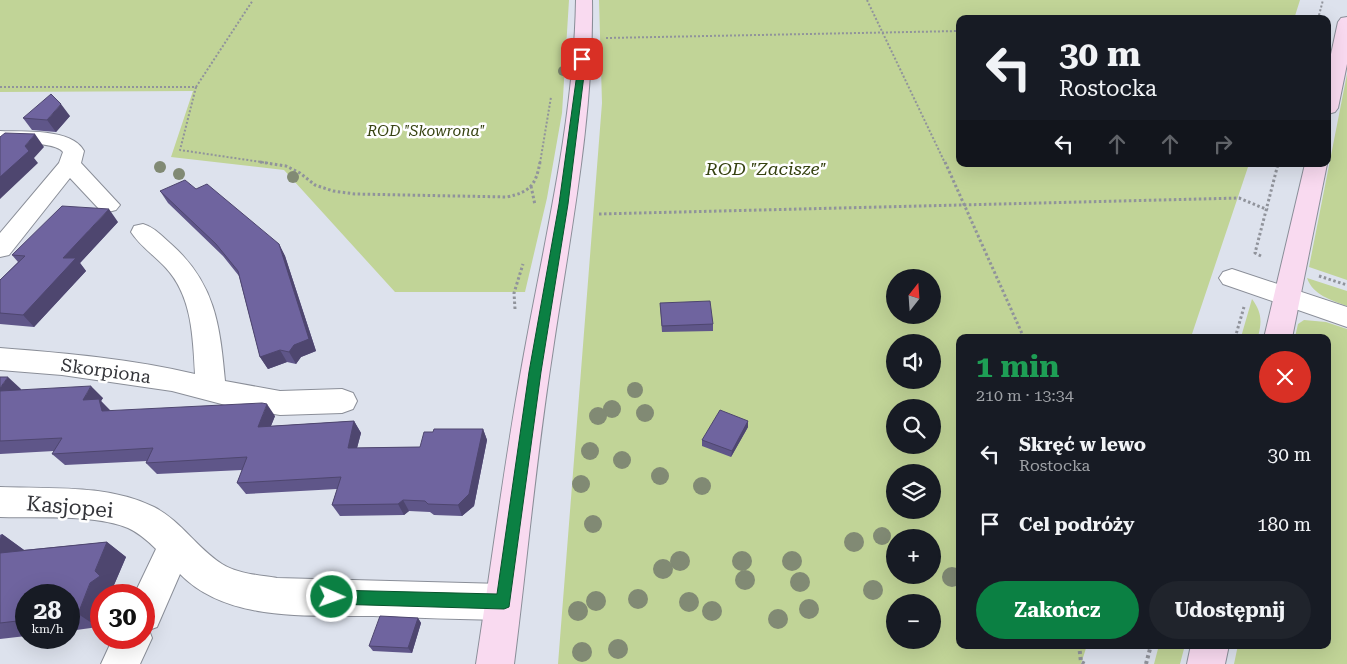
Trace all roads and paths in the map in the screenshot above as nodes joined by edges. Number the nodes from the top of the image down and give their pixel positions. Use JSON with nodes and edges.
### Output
{"nodes":[{"id":1,"x":253,"y":0,"type":"edge"},
{"id":2,"x":584,"y":0,"type":"edge"},
{"id":3,"x":867,"y":0,"type":"edge"},
{"id":4,"x":1323,"y":0,"type":"edge"},
{"id":5,"x":1319,"y":15,"type":"edge"},
{"id":6,"x":1347,"y":22,"type":"edge"},
{"id":7,"x":956,"y":31,"type":"edge"},
{"id":8,"x":882,"y":32,"type":"junction"},
{"id":9,"x":606,"y":38,"type":"dead end"},
{"id":10,"x":0,"y":87,"type":"edge"},
{"id":11,"x":196,"y":87,"type":"junction"},
{"id":12,"x":1331,"y":94,"type":"edge"},
{"id":13,"x":551,"y":97,"type":"dead end"},
{"id":14,"x":0,"y":137,"type":"edge"},
{"id":15,"x":70,"y":164,"type":"junction"},
{"id":16,"x":1277,"y":167,"type":"edge"},
{"id":17,"x":1315,"y":167,"type":"edge"},
{"id":18,"x":108,"y":206,"type":"dead end"},
{"id":19,"x":966,"y":206,"type":"junction"},
{"id":20,"x":1268,"y":210,"type":"junction"},
{"id":21,"x":599,"y":214,"type":"dead end"},
{"id":22,"x":143,"y":232,"type":"dead end"},
{"id":23,"x":0,"y":249,"type":"edge"},
{"id":24,"x":1261,"y":256,"type":"dead end"},
{"id":25,"x":1316,"y":275,"type":"dead end"},
{"id":26,"x":1232,"y":278,"type":"dead end"},
{"id":27,"x":1347,"y":285,"type":"edge"},
{"id":28,"x":1287,"y":296,"type":"junction"},
{"id":29,"x":1243,"y":301,"type":"dead end"},
{"id":30,"x":1347,"y":317,"type":"edge"},
{"id":31,"x":1022,"y":334,"type":"edge"},
{"id":32,"x":1236,"y":334,"type":"edge"},
{"id":33,"x":1279,"y":334,"type":"edge"},
{"id":34,"x":0,"y":359,"type":"edge"},
{"id":35,"x":211,"y":389,"type":"junction"},
{"id":36,"x":342,"y":401,"type":"dead end"},
{"id":37,"x":0,"y":502,"type":"edge"},
{"id":38,"x":176,"y":545,"type":"junction"},
{"id":39,"x":155,"y":590,"type":"edge"},
{"id":40,"x":504,"y":602,"type":"junction"},
{"id":41,"x":128,"y":649,"type":"edge"},
{"id":42,"x":1080,"y":649,"type":"edge"},
{"id":43,"x":1150,"y":649,"type":"edge"},
{"id":44,"x":1209,"y":649,"type":"edge"},
{"id":45,"x":1083,"y":663,"type":"edge"},
{"id":46,"x":120,"y":664,"type":"edge"},
{"id":47,"x":495,"y":664,"type":"edge"},
{"id":48,"x":1146,"y":664,"type":"edge"},
{"id":49,"x":1206,"y":664,"type":"edge"}],
"edges":[{"from":1,"to":11,"type":"path"},
{"from":2,"to":40,"type":"street"},
{"from":3,"to":8,"type":"path"},
{"from":4,"to":5,"type":"path"},
{"from":6,"to":12,"type":"street"},
{"from":7,"to":8,"type":"path"},
{"from":8,"to":9,"type":"path"},
{"from":8,"to":19,"type":"path"},
{"from":10,"to":11,"type":"path"},
{"from":11,"to":13,"type":"path"},
{"from":14,"to":15,"type":"street"},
{"from":15,"to":18,"type":"street"},
{"from":15,"to":23,"type":"street"},
{"from":16,"to":20,"type":"path"},
{"from":17,"to":28,"type":"street"},
{"from":19,"to":20,"type":"path"},
{"from":19,"to":21,"type":"path"},
{"from":19,"to":31,"type":"path"},
{"from":20,"to":24,"type":"path"},
{"from":22,"to":35,"type":"street"},
{"from":25,"to":27,"type":"path"},
{"from":26,"to":28,"type":"street"},
{"from":28,"to":30,"type":"street"},
{"from":28,"to":33,"type":"street"},
{"from":29,"to":32,"type":"path"},
{"from":34,"to":35,"type":"street","name":"Skorpiona"},
{"from":35,"to":36,"type":"street","name":"Skorpiona"},
{"from":37,"to":38,"type":"street","name":"Kasjopei"},
{"from":38,"to":39,"type":"street"},
{"from":38,"to":40,"type":"street","name":"Kasjopei"},
{"from":40,"to":47,"type":"street"},
{"from":41,"to":46,"type":"street"},
{"from":42,"to":45,"type":"path"},
{"from":43,"to":48,"type":"path"},
{"from":44,"to":49,"type":"street"}]}
